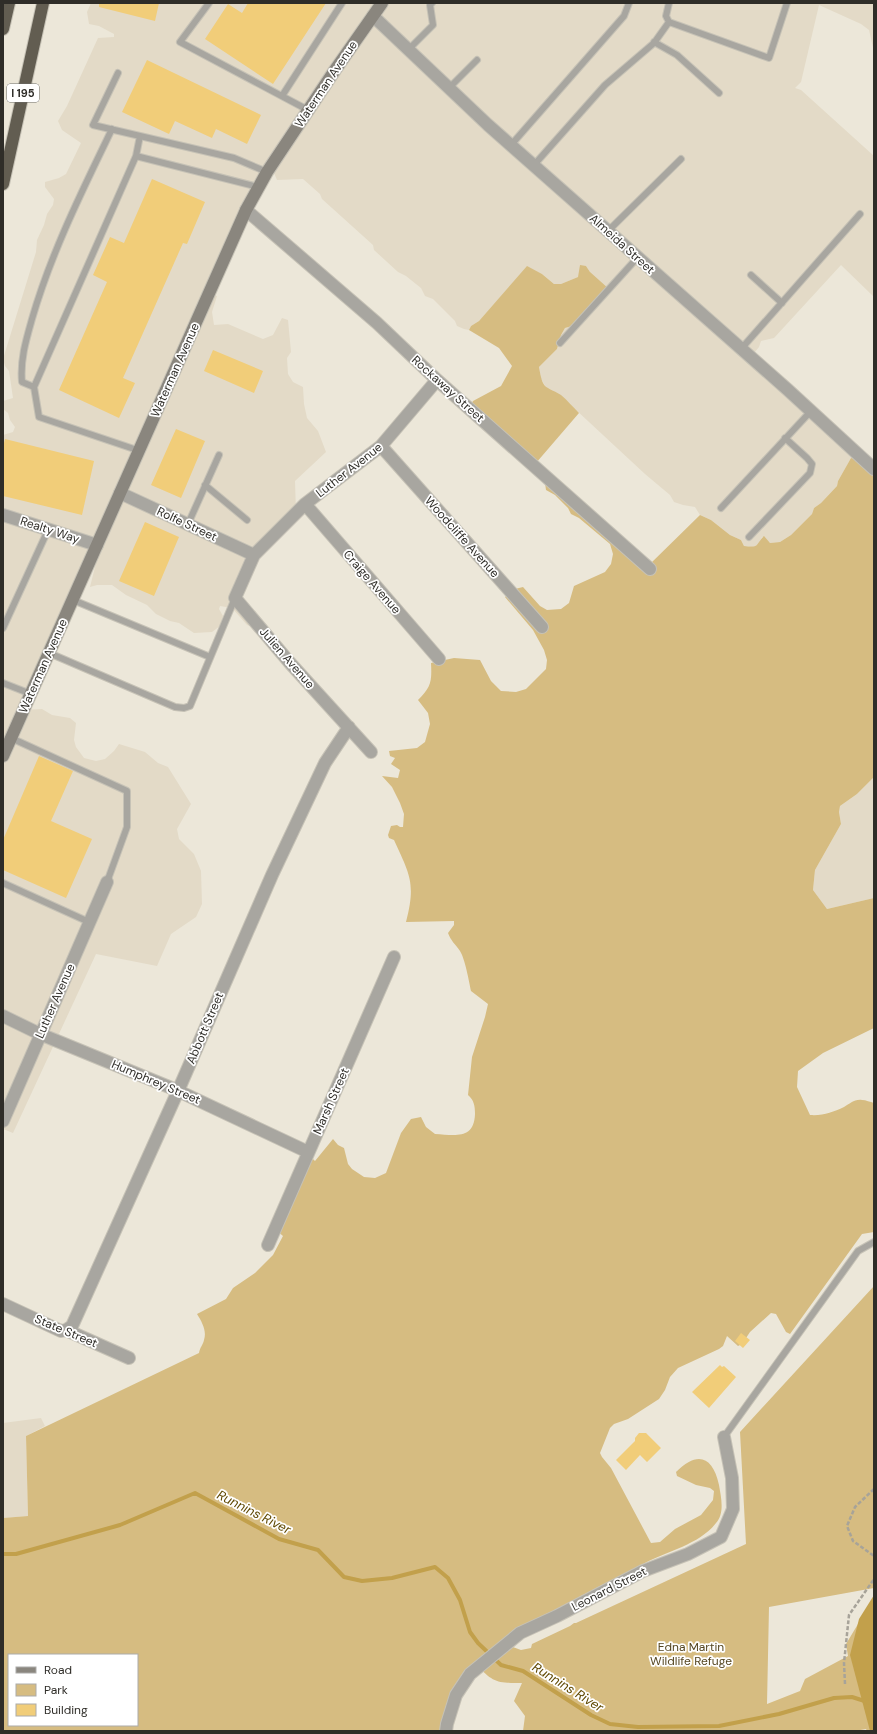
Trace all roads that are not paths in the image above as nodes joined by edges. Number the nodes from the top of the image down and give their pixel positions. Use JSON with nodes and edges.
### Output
{"nodes":[{"id":1,"x":9,"y":3,"type":"edge"},
{"id":2,"x":43,"y":3,"type":"edge"},
{"id":3,"x":209,"y":3,"type":"edge"},
{"id":4,"x":342,"y":3,"type":"edge"},
{"id":5,"x":382,"y":3,"type":"edge"},
{"id":6,"x":432,"y":3,"type":"edge"},
{"id":7,"x":629,"y":3,"type":"edge"},
{"id":8,"x":669,"y":3,"type":"edge"},
{"id":9,"x":787,"y":3,"type":"edge"},
{"id":10,"x":373,"y":16,"type":"junction"},
{"id":11,"x":669,"y":22,"type":"junction"},
{"id":12,"x":3,"y":28,"type":"edge"},
{"id":13,"x":654,"y":42,"type":"junction"},
{"id":14,"x":409,"y":49,"type":"junction"},
{"id":15,"x":477,"y":60,"type":"dead end"},
{"id":16,"x":118,"y":73,"type":"dead end"},
{"id":17,"x":449,"y":88,"type":"junction"},
{"id":18,"x":720,"y":93,"type":"dead end"},
{"id":19,"x":282,"y":96,"type":"junction"},
{"id":20,"x":308,"y":110,"type":"junction"},
{"id":21,"x":112,"y":130,"type":"junction"},
{"id":22,"x":140,"y":136,"type":"junction"},
{"id":23,"x":511,"y":145,"type":"junction"},
{"id":24,"x":136,"y":156,"type":"junction"},
{"id":25,"x":681,"y":159,"type":"dead end"},
{"id":26,"x":534,"y":165,"type":"junction"},
{"id":27,"x":267,"y":172,"type":"junction"},
{"id":28,"x":3,"y":184,"type":"edge"},
{"id":29,"x":258,"y":187,"type":"junction"},
{"id":30,"x":246,"y":210,"type":"junction"},
{"id":31,"x":860,"y":214,"type":"dead end"},
{"id":32,"x":608,"y":231,"type":"junction"},
{"id":33,"x":638,"y":257,"type":"junction"},
{"id":34,"x":751,"y":275,"type":"dead end"},
{"id":35,"x":782,"y":303,"type":"junction"},
{"id":36,"x":560,"y":343,"type":"dead end"},
{"id":37,"x":741,"y":349,"type":"junction"},
{"id":38,"x":437,"y":380,"type":"junction"},
{"id":39,"x":34,"y":387,"type":"junction"},
{"id":40,"x":810,"y":411,"type":"junction"},
{"id":41,"x":785,"y":438,"type":"junction"},
{"id":42,"x":381,"y":446,"type":"junction"},
{"id":43,"x":140,"y":450,"type":"junction"},
{"id":44,"x":219,"y":455,"type":"dead end"},
{"id":45,"x":872,"y":462,"type":"edge"},
{"id":46,"x":205,"y":485,"type":"junction"},
{"id":47,"x":120,"y":493,"type":"junction"},
{"id":48,"x":305,"y":504,"type":"junction"},
{"id":49,"x":721,"y":508,"type":"dead end"},
{"id":50,"x":3,"y":515,"type":"edge"},
{"id":51,"x":247,"y":520,"type":"dead end"},
{"id":52,"x":188,"y":524,"type":"junction"},
{"id":53,"x":48,"y":530,"type":"junction"},
{"id":54,"x":749,"y":537,"type":"dead end"},
{"id":55,"x":97,"y":545,"type":"junction"},
{"id":56,"x":254,"y":555,"type":"junction"},
{"id":57,"x":650,"y":568,"type":"dead end"},
{"id":58,"x":235,"y":598,"type":"junction"},
{"id":59,"x":73,"y":600,"type":"junction"},
{"id":60,"x":3,"y":628,"type":"edge"},
{"id":61,"x":542,"y":628,"type":"dead end"},
{"id":62,"x":50,"y":653,"type":"junction"},
{"id":63,"x":210,"y":657,"type":"junction"},
{"id":64,"x":439,"y":660,"type":"dead end"},
{"id":65,"x":3,"y":683,"type":"edge"},
{"id":66,"x":31,"y":694,"type":"junction"},
{"id":67,"x":349,"y":728,"type":"junction"},
{"id":68,"x":11,"y":738,"type":"junction"},
{"id":69,"x":371,"y":752,"type":"dead end"},
{"id":70,"x":3,"y":756,"type":"edge"},
{"id":71,"x":107,"y":882,"type":"joint"},
{"id":72,"x":3,"y":883,"type":"edge"},
{"id":73,"x":89,"y":922,"type":"junction"},
{"id":74,"x":394,"y":957,"type":"dead end"},
{"id":75,"x":3,"y":1016,"type":"edge"},
{"id":76,"x":40,"y":1034,"type":"junction"},
{"id":77,"x":178,"y":1091,"type":"junction"},
{"id":78,"x":6,"y":1104,"type":"edge"},
{"id":79,"x":3,"y":1121,"type":"edge"},
{"id":80,"x":308,"y":1152,"type":"junction"},
{"id":81,"x":874,"y":1242,"type":"edge"},
{"id":82,"x":268,"y":1245,"type":"dead end"},
{"id":83,"x":3,"y":1304,"type":"edge"},
{"id":84,"x":66,"y":1330,"type":"junction"},
{"id":85,"x":129,"y":1358,"type":"dead end"},
{"id":86,"x":724,"y":1437,"type":"joint"},
{"id":87,"x":446,"y":1731,"type":"edge"}],
"edges":[{"from":1,"to":12,"type":"highway"},
{"from":2,"to":28,"type":"highway","number":"I 195"},
{"from":3,"to":19,"type":"lane"},
{"from":4,"to":19,"type":"lane"},
{"from":5,"to":10,"type":"main road","name":"Waterman Avenue"},
{"from":6,"to":14,"type":"lane"},
{"from":7,"to":23,"type":"lane"},
{"from":8,"to":11,"type":"lane"},
{"from":9,"to":11,"type":"lane"},
{"from":10,"to":14,"type":"street","name":"Almeida Street"},
{"from":10,"to":20,"type":"main road","name":"Waterman Avenue"},
{"from":11,"to":13,"type":"lane"},
{"from":13,"to":18,"type":"lane"},
{"from":13,"to":26,"type":"lane"},
{"from":14,"to":17,"type":"street","name":"Almeida Street"},
{"from":15,"to":17,"type":"lane"},
{"from":16,"to":21,"type":"lane"},
{"from":17,"to":23,"type":"street","name":"Almeida Street"},
{"from":19,"to":20,"type":"lane"},
{"from":20,"to":27,"type":"main road","name":"Waterman Avenue"},
{"from":21,"to":22,"type":"lane"},
{"from":21,"to":39,"type":"lane"},
{"from":22,"to":24,"type":"lane"},
{"from":22,"to":27,"type":"lane"},
{"from":23,"to":26,"type":"street","name":"Almeida Street"},
{"from":24,"to":29,"type":"lane"},
{"from":24,"to":39,"type":"lane"},
{"from":25,"to":32,"type":"lane"},
{"from":26,"to":32,"type":"street","name":"Almeida Street"},
{"from":27,"to":29,"type":"main road","name":"Waterman Avenue"},
{"from":29,"to":30,"type":"main road","name":"Waterman Avenue"},
{"from":30,"to":38,"type":"street","name":"Rockaway Street"},
{"from":30,"to":43,"type":"main road","name":"Waterman Avenue"},
{"from":31,"to":35,"type":"lane"},
{"from":32,"to":33,"type":"street","name":"Almeida Street"},
{"from":33,"to":36,"type":"lane"},
{"from":33,"to":37,"type":"street","name":"Almeida Street"},
{"from":34,"to":35,"type":"lane"},
{"from":35,"to":37,"type":"lane"},
{"from":37,"to":40,"type":"street","name":"Almeida Street"},
{"from":38,"to":42,"type":"street","name":"Luther Avenue"},
{"from":38,"to":57,"type":"street","name":"Rockaway Street"},
{"from":39,"to":43,"type":"lane"},
{"from":40,"to":41,"type":"lane"},
{"from":40,"to":45,"type":"street","name":"Almeida Street"},
{"from":41,"to":49,"type":"lane"},
{"from":41,"to":54,"type":"lane"},
{"from":42,"to":48,"type":"street","name":"Luther Avenue"},
{"from":42,"to":61,"type":"street","name":"Woodcliffe Avenue"},
{"from":43,"to":47,"type":"main road","name":"Waterman Avenue"},
{"from":44,"to":46,"type":"lane"},
{"from":46,"to":51,"type":"lane"},
{"from":46,"to":52,"type":"lane"},
{"from":47,"to":52,"type":"street","name":"Rolfe Street"},
{"from":47,"to":55,"type":"main road","name":"Waterman Avenue"},
{"from":48,"to":56,"type":"street","name":"Luther Avenue"},
{"from":48,"to":64,"type":"street","name":"Craige Avenue"},
{"from":50,"to":53,"type":"street","name":"Realty Way"},
{"from":52,"to":56,"type":"street","name":"Rolfe Street"},
{"from":53,"to":55,"type":"street","name":"Realty Way"},
{"from":53,"to":60,"type":"lane"},
{"from":55,"to":59,"type":"main road","name":"Waterman Avenue"},
{"from":56,"to":58,"type":"street"},
{"from":58,"to":63,"type":"lane"},
{"from":58,"to":67,"type":"street","name":"Julien Avenue"},
{"from":59,"to":62,"type":"main road","name":"Waterman Avenue"},
{"from":59,"to":63,"type":"lane"},
{"from":62,"to":63,"type":"lane"},
{"from":62,"to":66,"type":"main road","name":"Waterman Avenue"},
{"from":65,"to":66,"type":"lane"},
{"from":66,"to":68,"type":"main road","name":"Waterman Avenue"},
{"from":67,"to":69,"type":"street","name":"Julien Avenue"},
{"from":67,"to":77,"type":"street","name":"Abbott Street"},
{"from":68,"to":70,"type":"main road","name":"Waterman Avenue"},
{"from":68,"to":71,"type":"lane"},
{"from":71,"to":73,"type":"street","name":"Luther Avenue"},
{"from":72,"to":73,"type":"lane"},
{"from":73,"to":76,"type":"street","name":"Luther Avenue"},
{"from":74,"to":80,"type":"street","name":"Marsh Street"},
{"from":75,"to":76,"type":"street","name":"Humphrey Street"},
{"from":76,"to":77,"type":"street","name":"Humphrey Street"},
{"from":76,"to":78,"type":"street","name":"Luther Avenue"},
{"from":77,"to":80,"type":"street","name":"Humphrey Street"},
{"from":77,"to":84,"type":"street","name":"Abbott Street"},
{"from":78,"to":79,"type":"street","name":"Luther Avenue"},
{"from":80,"to":82,"type":"street","name":"Marsh Street"},
{"from":81,"to":86,"type":"lane"},
{"from":83,"to":84,"type":"street","name":"State Street"},
{"from":84,"to":85,"type":"street","name":"State Street"},
{"from":86,"to":87,"type":"street","name":"Leonard Street"}]}
